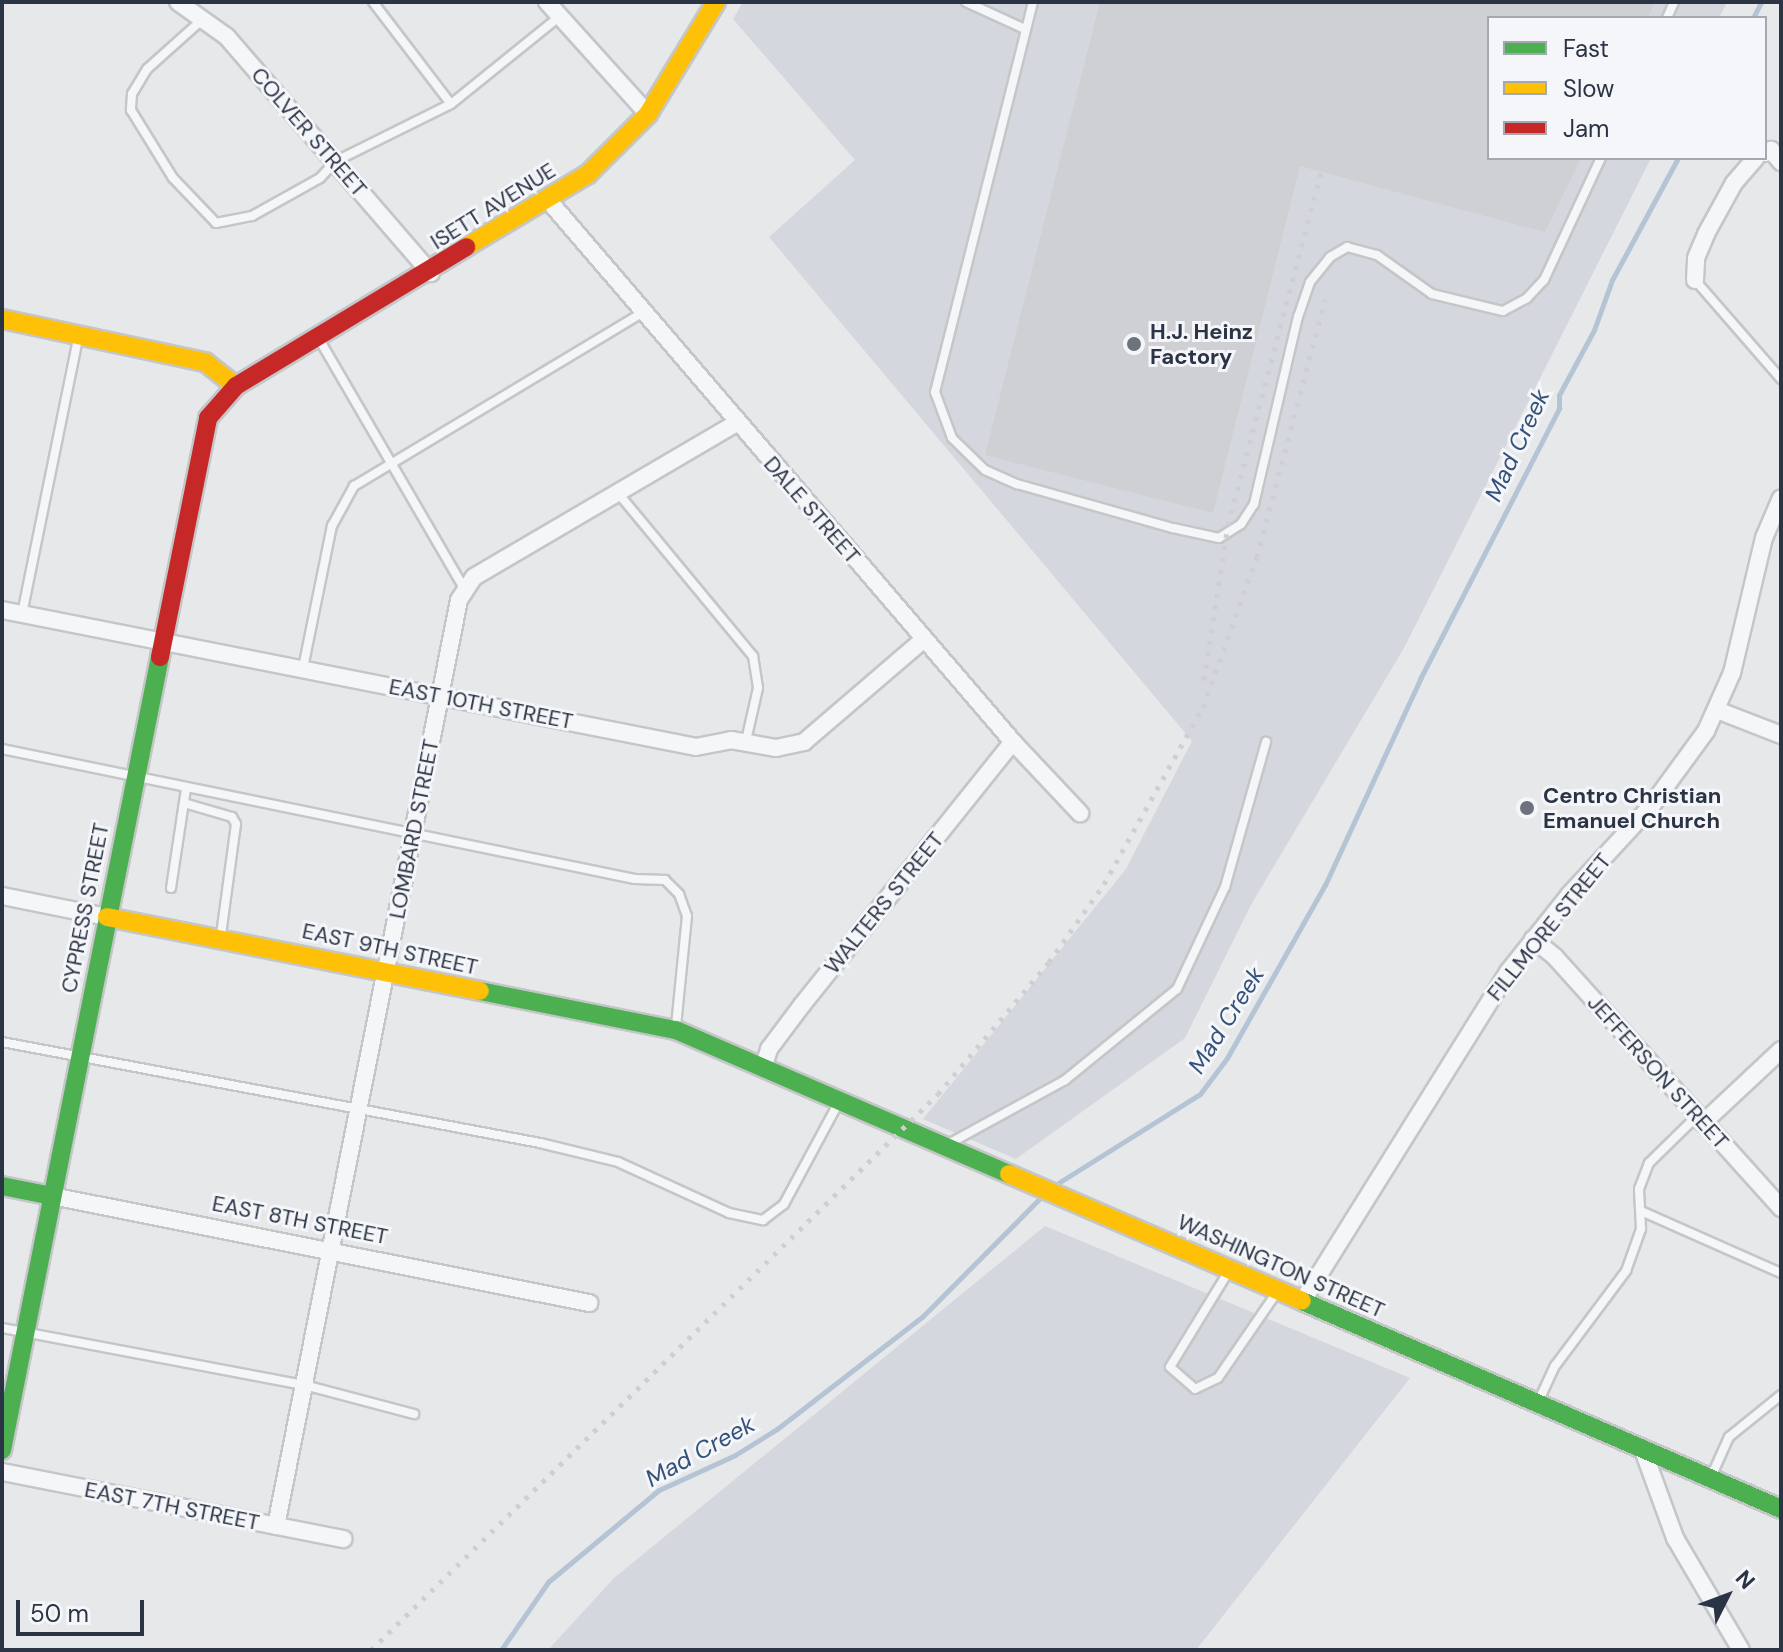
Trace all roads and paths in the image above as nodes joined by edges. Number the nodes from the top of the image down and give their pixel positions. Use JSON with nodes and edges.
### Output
{"nodes":[{"id":1,"x":178,"y":2,"type":"edge"},
{"id":2,"x":373,"y":2,"type":"edge"},
{"id":3,"x":547,"y":2,"type":"edge"},
{"id":4,"x":716,"y":2,"type":"edge"},
{"id":5,"x":966,"y":2,"type":"edge"},
{"id":6,"x":1033,"y":2,"type":"edge"},
{"id":7,"x":560,"y":16,"type":"junction"},
{"id":8,"x":204,"y":17,"type":"junction"},
{"id":9,"x":1025,"y":29,"type":"junction"},
{"id":10,"x":451,"y":104,"type":"junction"},
{"id":11,"x":648,"y":114,"type":"junction"},
{"id":12,"x":1600,"y":160,"type":"edge"},
{"id":13,"x":1763,"y":160,"type":"edge"},
{"id":14,"x":336,"y":161,"type":"junction"},
{"id":15,"x":549,"y":201,"type":"junction"},
{"id":16,"x":431,"y":273,"type":"junction"},
{"id":17,"x":1695,"y":280,"type":"joint"},
{"id":18,"x":642,"y":313,"type":"junction"},
{"id":19,"x":2,"y":319,"type":"edge"},
{"id":20,"x":79,"y":335,"type":"junction"},
{"id":21,"x":319,"y":338,"type":"junction"},
{"id":22,"x":1781,"y":379,"type":"edge"},
{"id":23,"x":236,"y":386,"type":"junction"},
{"id":24,"x":737,"y":423,"type":"junction"},
{"id":25,"x":389,"y":462,"type":"junction"},
{"id":26,"x":617,"y":491,"type":"junction"},
{"id":27,"x":1781,"y":498,"type":"edge"},
{"id":28,"x":464,"y":588,"type":"junction"},
{"id":29,"x":2,"y":610,"type":"edge"},
{"id":30,"x":22,"y":614,"type":"junction"},
{"id":31,"x":924,"y":639,"type":"junction"},
{"id":32,"x":161,"y":640,"type":"junction"},
{"id":33,"x":303,"y":668,"type":"junction"},
{"id":34,"x":441,"y":695,"type":"junction"},
{"id":35,"x":1717,"y":710,"type":"junction"},
{"id":36,"x":1781,"y":735,"type":"edge"},
{"id":37,"x":746,"y":741,"type":"junction"},
{"id":38,"x":1013,"y":742,"type":"junction"},
{"id":39,"x":1266,"y":742,"type":"dead end"},
{"id":40,"x":2,"y":749,"type":"edge"},
{"id":41,"x":135,"y":778,"type":"junction"},
{"id":42,"x":186,"y":789,"type":"junction"},
{"id":43,"x":184,"y":803,"type":"junction"},
{"id":44,"x":1080,"y":813,"type":"dead end"},
{"id":45,"x":413,"y":834,"type":"junction"},
{"id":46,"x":171,"y":888,"type":"dead end"},
{"id":47,"x":2,"y":896,"type":"edge"},
{"id":48,"x":107,"y":917,"type":"junction"},
{"id":49,"x":220,"y":938,"type":"junction"},
{"id":50,"x":1533,"y":939,"type":"junction"},
{"id":51,"x":385,"y":973,"type":"junction"},
{"id":52,"x":676,"y":1030,"type":"junction"},
{"id":53,"x":2,"y":1042,"type":"edge"},
{"id":54,"x":1781,"y":1050,"type":"edge"},
{"id":55,"x":79,"y":1060,"type":"junction"},
{"id":56,"x":763,"y":1068,"type":"junction"},
{"id":57,"x":840,"y":1101,"type":"junction"},
{"id":58,"x":359,"y":1105,"type":"junction"},
{"id":59,"x":1700,"y":1120,"type":"junction"},
{"id":60,"x":945,"y":1146,"type":"junction"},
{"id":61,"x":2,"y":1186,"type":"edge"},
{"id":62,"x":52,"y":1196,"type":"junction"},
{"id":63,"x":1781,"y":1208,"type":"edge"},
{"id":64,"x":1641,"y":1211,"type":"junction"},
{"id":65,"x":330,"y":1251,"type":"junction"},
{"id":66,"x":1229,"y":1270,"type":"junction"},
{"id":67,"x":1781,"y":1273,"type":"edge"},
{"id":68,"x":1278,"y":1291,"type":"junction"},
{"id":69,"x":1302,"y":1302,"type":"junction"},
{"id":70,"x":589,"y":1303,"type":"dead end"},
{"id":71,"x":2,"y":1328,"type":"edge"},
{"id":72,"x":25,"y":1332,"type":"junction"},
{"id":73,"x":304,"y":1385,"type":"junction"},
{"id":74,"x":1781,"y":1395,"type":"edge"},
{"id":75,"x":1537,"y":1404,"type":"junction"},
{"id":76,"x":414,"y":1414,"type":"dead end"},
{"id":77,"x":2,"y":1450,"type":"edge"},
{"id":78,"x":1643,"y":1450,"type":"junction"},
{"id":79,"x":2,"y":1472,"type":"edge"},
{"id":80,"x":1710,"y":1478,"type":"junction"},
{"id":81,"x":1781,"y":1509,"type":"edge"},
{"id":82,"x":276,"y":1526,"type":"junction"},
{"id":83,"x":343,"y":1539,"type":"dead end"},
{"id":84,"x":1741,"y":1650,"type":"edge"}],
"edges":[{"from":1,"to":8,"type":"street","name":"COLVER STREET"},
{"from":2,"to":10,"type":"lane"},
{"from":3,"to":7,"type":"street"},
{"from":4,"to":11,"type":"main road","name":"ISETT AVENUE"},
{"from":5,"to":9,"type":"lane"},
{"from":6,"to":9,"type":"lane"},
{"from":7,"to":10,"type":"lane"},
{"from":7,"to":11,"type":"street"},
{"from":8,"to":14,"type":"street","name":"COLVER STREET"},
{"from":8,"to":14,"type":"lane"},
{"from":9,"to":12,"type":"lane"},
{"from":10,"to":14,"type":"lane"},
{"from":11,"to":15,"type":"main road","name":"ISETT AVENUE"},
{"from":13,"to":17,"type":"street"},
{"from":14,"to":16,"type":"street","name":"COLVER STREET"},
{"from":15,"to":16,"type":"main road","name":"ISETT AVENUE"},
{"from":15,"to":18,"type":"street","name":"DALE STREET"},
{"from":16,"to":21,"type":"main road","name":"ISETT AVENUE"},
{"from":17,"to":22,"type":"lane"},
{"from":18,"to":24,"type":"street","name":"DALE STREET"},
{"from":18,"to":25,"type":"lane"},
{"from":19,"to":20,"type":"main road"},
{"from":20,"to":23,"type":"main road"},
{"from":20,"to":30,"type":"lane"},
{"from":21,"to":23,"type":"main road","name":"ISETT AVENUE"},
{"from":21,"to":25,"type":"lane"},
{"from":23,"to":32,"type":"main road","name":"CYPRESS STREET"},
{"from":24,"to":26,"type":"street"},
{"from":24,"to":31,"type":"street","name":"DALE STREET"},
{"from":25,"to":28,"type":"lane"},
{"from":25,"to":33,"type":"lane"},
{"from":26,"to":28,"type":"street"},
{"from":26,"to":37,"type":"lane"},
{"from":27,"to":35,"type":"street","name":"FILLMORE STREET"},
{"from":28,"to":34,"type":"street","name":"LOMBARD STREET"},
{"from":29,"to":30,"type":"street","name":"EAST 10TH STREET"},
{"from":30,"to":32,"type":"street","name":"EAST 10TH STREET"},
{"from":31,"to":37,"type":"street","name":"EAST 10TH STREET"},
{"from":31,"to":38,"type":"street","name":"DALE STREET"},
{"from":32,"to":33,"type":"street","name":"EAST 10TH STREET"},
{"from":32,"to":41,"type":"main road","name":"CYPRESS STREET"},
{"from":33,"to":34,"type":"street","name":"EAST 10TH STREET"},
{"from":34,"to":37,"type":"street","name":"EAST 10TH STREET"},
{"from":34,"to":45,"type":"street","name":"LOMBARD STREET"},
{"from":35,"to":36,"type":"street"},
{"from":35,"to":50,"type":"street","name":"FILLMORE STREET"},
{"from":38,"to":44,"type":"street","name":"DALE STREET"},
{"from":38,"to":56,"type":"street","name":"WALTERS STREET"},
{"from":39,"to":60,"type":"lane"},
{"from":40,"to":41,"type":"lane"},
{"from":41,"to":42,"type":"lane"},
{"from":41,"to":48,"type":"main road","name":"CYPRESS STREET"},
{"from":42,"to":43,"type":"lane"},
{"from":42,"to":45,"type":"lane"},
{"from":43,"to":46,"type":"lane"},
{"from":43,"to":49,"type":"lane"},
{"from":45,"to":51,"type":"street","name":"LOMBARD STREET"},
{"from":45,"to":52,"type":"lane"},
{"from":47,"to":48,"type":"street","name":"EAST 9TH STREET"},
{"from":48,"to":49,"type":"main road","name":"EAST 9TH STREET"},
{"from":48,"to":55,"type":"main road","name":"CYPRESS STREET"},
{"from":49,"to":51,"type":"main road","name":"EAST 9TH STREET"},
{"from":50,"to":59,"type":"street","name":"JEFFERSON STREET"},
{"from":50,"to":69,"type":"street","name":"FILLMORE STREET"},
{"from":51,"to":52,"type":"main road","name":"EAST 9TH STREET"},
{"from":51,"to":58,"type":"street","name":"LOMBARD STREET"},
{"from":52,"to":56,"type":"main road","name":"EAST 9TH STREET"},
{"from":53,"to":55,"type":"lane"},
{"from":54,"to":59,"type":"street"},
{"from":55,"to":58,"type":"lane"},
{"from":55,"to":62,"type":"main road","name":"CYPRESS STREET"},
{"from":56,"to":57,"type":"main road","name":"WASHINGTON STREET"},
{"from":57,"to":58,"type":"lane"},
{"from":57,"to":60,"type":"main road","name":"WASHINGTON STREET"},
{"from":58,"to":65,"type":"street","name":"LOMBARD STREET"},
{"from":59,"to":63,"type":"street","name":"JEFFERSON STREET"},
{"from":59,"to":64,"type":"lane"},
{"from":60,"to":66,"type":"main road","name":"WASHINGTON STREET"},
{"from":61,"to":62,"type":"main road","name":"EAST 8TH STREET"},
{"from":62,"to":65,"type":"street","name":"EAST 8TH STREET"},
{"from":62,"to":72,"type":"main road","name":"CYPRESS STREET"},
{"from":64,"to":67,"type":"lane"},
{"from":64,"to":75,"type":"lane"},
{"from":65,"to":70,"type":"street","name":"EAST 8TH STREET"},
{"from":65,"to":73,"type":"street","name":"LOMBARD STREET"},
{"from":66,"to":68,"type":"main road","name":"WASHINGTON STREET"},
{"from":66,"to":68,"type":"lane"},
{"from":68,"to":69,"type":"main road","name":"WASHINGTON STREET"},
{"from":69,"to":75,"type":"main road","name":"WASHINGTON STREET"},
{"from":71,"to":72,"type":"lane"},
{"from":72,"to":73,"type":"lane"},
{"from":72,"to":77,"type":"main road","name":"CYPRESS STREET"},
{"from":73,"to":76,"type":"lane"},
{"from":73,"to":82,"type":"street","name":"LOMBARD STREET"},
{"from":74,"to":80,"type":"lane"},
{"from":75,"to":78,"type":"main road","name":"WASHINGTON STREET"},
{"from":78,"to":80,"type":"main road","name":"WASHINGTON STREET"},
{"from":78,"to":84,"type":"street"},
{"from":79,"to":82,"type":"street","name":"EAST 7TH STREET"},
{"from":80,"to":81,"type":"main road","name":"WASHINGTON STREET"},
{"from":82,"to":83,"type":"street","name":"EAST 7TH STREET"}]}
